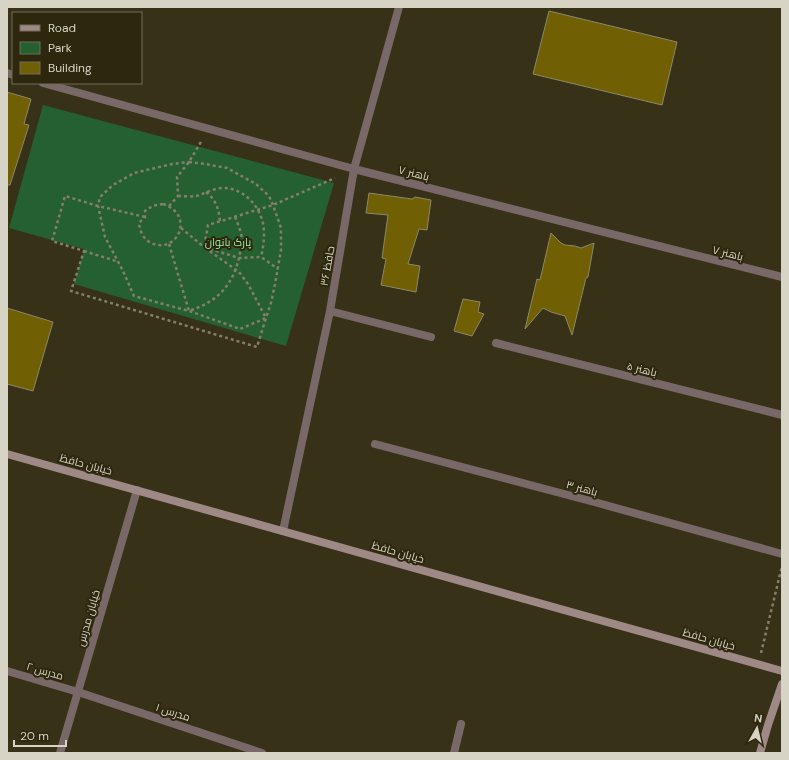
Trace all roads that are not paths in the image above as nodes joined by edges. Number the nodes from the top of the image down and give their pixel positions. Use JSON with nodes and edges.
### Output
{"nodes":[{"id":1,"x":399,"y":7,"type":"edge"},
{"id":2,"x":47,"y":84,"type":"edge"},
{"id":3,"x":354,"y":170,"type":"junction"},
{"id":4,"x":782,"y":278,"type":"edge"},
{"id":5,"x":330,"y":311,"type":"junction"},
{"id":6,"x":431,"y":337,"type":"dead end"},
{"id":7,"x":496,"y":343,"type":"dead end"},
{"id":8,"x":782,"y":415,"type":"edge"},
{"id":9,"x":375,"y":444,"type":"dead end"},
{"id":10,"x":7,"y":454,"type":"edge"},
{"id":11,"x":137,"y":490,"type":"junction"},
{"id":12,"x":283,"y":531,"type":"junction"},
{"id":13,"x":782,"y":554,"type":"edge"},
{"id":14,"x":7,"y":671,"type":"edge"},
{"id":15,"x":782,"y":671,"type":"edge"},
{"id":16,"x":782,"y":684,"type":"edge"},
{"id":17,"x":78,"y":692,"type":"junction"},
{"id":18,"x":462,"y":724,"type":"dead end"},
{"id":19,"x":60,"y":753,"type":"edge"},
{"id":20,"x":262,"y":753,"type":"edge"},
{"id":21,"x":454,"y":753,"type":"edge"},
{"id":22,"x":760,"y":753,"type":"edge"}],
"edges":[{"from":1,"to":3,"type":"street","name":"حافظ ۳۶"},
{"from":2,"to":3,"type":"street","name":"باهنر ۷"},
{"from":3,"to":4,"type":"street","name":"باهنر ۷"},
{"from":3,"to":5,"type":"street","name":"حافظ ۳۶"},
{"from":5,"to":6,"type":"street"},
{"from":5,"to":12,"type":"street","name":"حافظ ۳۶"},
{"from":7,"to":8,"type":"street","name":"باهنر ۵"},
{"from":9,"to":13,"type":"street","name":"باهنر ۳"},
{"from":10,"to":11,"type":"main road","name":"خیابان حافظ"},
{"from":11,"to":12,"type":"main road","name":"خیابان حافظ"},
{"from":11,"to":17,"type":"street","name":"خیابان مدرس"},
{"from":12,"to":15,"type":"main road","name":"خیابان حافظ"},
{"from":14,"to":17,"type":"street","name":"مدرس ۲"},
{"from":16,"to":22,"type":"main road"},
{"from":17,"to":19,"type":"street","name":"خیابان مدرس"},
{"from":17,"to":20,"type":"street","name":"مدرس ۱"},
{"from":18,"to":21,"type":"street"}]}
